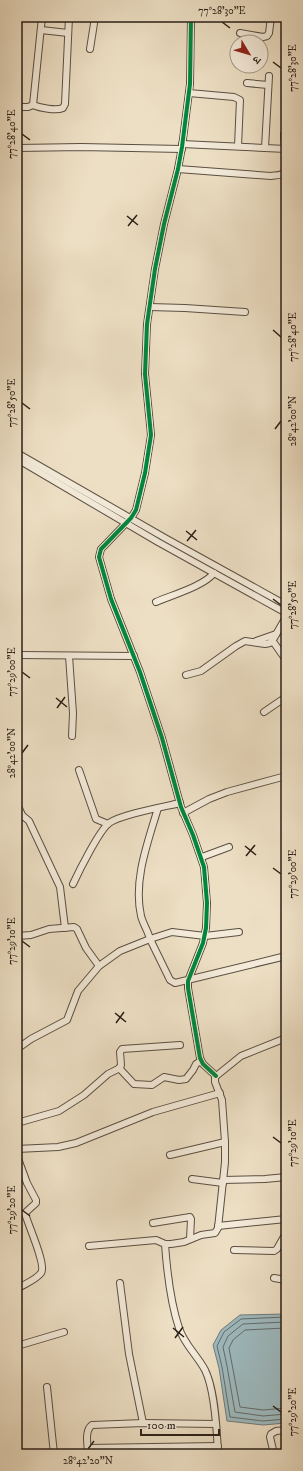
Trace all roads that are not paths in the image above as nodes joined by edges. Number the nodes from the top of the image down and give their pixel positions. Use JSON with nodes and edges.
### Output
{"nodes":[{"id":1,"x":42,"y":17,"type":"edge"},
{"id":2,"x":69,"y":17,"type":"edge"},
{"id":3,"x":95,"y":17,"type":"edge"},
{"id":4,"x":191,"y":17,"type":"edge"},
{"id":5,"x":271,"y":17,"type":"edge"},
{"id":6,"x":41,"y":30,"type":"junction"},
{"id":7,"x":240,"y":32,"type":"dead end"},
{"id":8,"x":68,"y":33,"type":"junction"},
{"id":9,"x":90,"y":49,"type":"dead end"},
{"id":10,"x":286,"y":56,"type":"edge"},
{"id":11,"x":285,"y":65,"type":"dead end"},
{"id":12,"x":269,"y":76,"type":"dead end"},
{"id":13,"x":247,"y":83,"type":"dead end"},
{"id":14,"x":268,"y":85,"type":"junction"},
{"id":15,"x":189,"y":93,"type":"junction"},
{"id":16,"x":33,"y":105,"type":"junction"},
{"id":17,"x":17,"y":106,"type":"edge"},
{"id":18,"x":286,"y":118,"type":"edge"},
{"id":19,"x":285,"y":132,"type":"edge"},
{"id":20,"x":238,"y":146,"type":"junction"},
{"id":21,"x":182,"y":147,"type":"junction"},
{"id":22,"x":17,"y":148,"type":"edge"},
{"id":23,"x":265,"y":148,"type":"junction"},
{"id":24,"x":286,"y":149,"type":"edge"},
{"id":25,"x":178,"y":169,"type":"junction"},
{"id":26,"x":150,"y":307,"type":"junction"},
{"id":27,"x":245,"y":312,"type":"dead end"},
{"id":28,"x":17,"y":453,"type":"edge"},
{"id":29,"x":17,"y":459,"type":"edge"},
{"id":30,"x":131,"y":518,"type":"junction"},
{"id":31,"x":126,"y":524,"type":"junction"},
{"id":32,"x":214,"y":573,"type":"junction"},
{"id":33,"x":156,"y":602,"type":"dead end"},
{"id":34,"x":286,"y":605,"type":"edge"},
{"id":35,"x":286,"y":613,"type":"edge"},
{"id":36,"x":286,"y":617,"type":"edge"},
{"id":37,"x":277,"y":633,"type":"junction"},
{"id":38,"x":272,"y":640,"type":"junction"},
{"id":39,"x":252,"y":642,"type":"junction"},
{"id":40,"x":17,"y":655,"type":"edge"},
{"id":41,"x":69,"y":656,"type":"junction"},
{"id":42,"x":134,"y":656,"type":"junction"},
{"id":43,"x":286,"y":660,"type":"edge"},
{"id":44,"x":186,"y":675,"type":"dead end"},
{"id":45,"x":286,"y":697,"type":"edge"},
{"id":46,"x":264,"y":712,"type":"dead end"},
{"id":47,"x":72,"y":736,"type":"dead end"},
{"id":48,"x":79,"y":770,"type":"dead end"},
{"id":49,"x":286,"y":776,"type":"edge"},
{"id":50,"x":180,"y":803,"type":"junction"},
{"id":51,"x":17,"y":804,"type":"edge"},
{"id":52,"x":158,"y":808,"type":"junction"},
{"id":53,"x":183,"y":813,"type":"junction"},
{"id":54,"x":20,"y":815,"type":"edge"},
{"id":55,"x":108,"y":824,"type":"junction"},
{"id":56,"x":229,"y":847,"type":"dead end"},
{"id":57,"x":202,"y":857,"type":"junction"},
{"id":58,"x":73,"y":884,"type":"dead end"},
{"id":59,"x":64,"y":928,"type":"junction"},
{"id":60,"x":239,"y":932,"type":"dead end"},
{"id":61,"x":17,"y":936,"type":"edge"},
{"id":62,"x":205,"y":936,"type":"junction"},
{"id":63,"x":150,"y":939,"type":"junction"},
{"id":64,"x":286,"y":956,"type":"edge"},
{"id":65,"x":99,"y":966,"type":"junction"},
{"id":66,"x":188,"y":981,"type":"junction"},
{"id":67,"x":286,"y":1038,"type":"edge"},
{"id":68,"x":180,"y":1046,"type":"dead end"},
{"id":69,"x":17,"y":1050,"type":"edge"},
{"id":70,"x":201,"y":1061,"type":"junction"},
{"id":71,"x":119,"y":1068,"type":"junction"},
{"id":72,"x":216,"y":1076,"type":"junction"},
{"id":73,"x":220,"y":1093,"type":"junction"},
{"id":74,"x":17,"y":1123,"type":"edge"},
{"id":75,"x":225,"y":1142,"type":"junction"},
{"id":76,"x":17,"y":1149,"type":"edge"},
{"id":77,"x":170,"y":1154,"type":"dead end"},
{"id":78,"x":17,"y":1156,"type":"edge"},
{"id":79,"x":286,"y":1177,"type":"edge"},
{"id":80,"x":192,"y":1179,"type":"dead end"},
{"id":81,"x":223,"y":1182,"type":"junction"},
{"id":82,"x":286,"y":1218,"type":"edge"},
{"id":83,"x":152,"y":1223,"type":"dead end"},
{"id":84,"x":218,"y":1226,"type":"junction"},
{"id":85,"x":286,"y":1233,"type":"edge"},
{"id":86,"x":190,"y":1239,"type":"junction"},
{"id":87,"x":165,"y":1244,"type":"junction"},
{"id":88,"x":89,"y":1246,"type":"dead end"},
{"id":89,"x":234,"y":1250,"type":"dead end"},
{"id":90,"x":274,"y":1278,"type":"dead end"},
{"id":91,"x":286,"y":1280,"type":"edge"},
{"id":92,"x":120,"y":1283,"type":"dead end"},
{"id":93,"x":17,"y":1289,"type":"edge"},
{"id":94,"x":64,"y":1332,"type":"dead end"},
{"id":95,"x":17,"y":1346,"type":"edge"},
{"id":96,"x":47,"y":1386,"type":"dead end"},
{"id":97,"x":143,"y":1423,"type":"junction"},
{"id":98,"x":216,"y":1424,"type":"junction"},
{"id":99,"x":286,"y":1430,"type":"edge"},
{"id":100,"x":218,"y":1446,"type":"junction"},
{"id":101,"x":88,"y":1451,"type":"edge"},
{"id":102,"x":54,"y":1454,"type":"edge"},
{"id":103,"x":218,"y":1454,"type":"edge"},
{"id":104,"x":274,"y":1454,"type":"edge"}],
"edges":[{"from":1,"to":6,"type":"street"},
{"from":2,"to":8,"type":"street"},
{"from":3,"to":9,"type":"street"},
{"from":4,"to":15,"type":"street"},
{"from":5,"to":7,"type":"street"},
{"from":6,"to":8,"type":"street"},
{"from":6,"to":16,"type":"street"},
{"from":8,"to":16,"type":"street"},
{"from":10,"to":11,"type":"street"},
{"from":12,"to":14,"type":"street"},
{"from":13,"to":14,"type":"street"},
{"from":14,"to":23,"type":"street"},
{"from":15,"to":20,"type":"street"},
{"from":15,"to":21,"type":"street"},
{"from":16,"to":17,"type":"street"},
{"from":18,"to":19,"type":"street"},
{"from":19,"to":24,"type":"street"},
{"from":20,"to":21,"type":"street"},
{"from":20,"to":23,"type":"street"},
{"from":21,"to":22,"type":"street"},
{"from":21,"to":25,"type":"street"},
{"from":23,"to":24,"type":"street"},
{"from":24,"to":25,"type":"street"},
{"from":25,"to":26,"type":"street"},
{"from":26,"to":27,"type":"street"},
{"from":26,"to":30,"type":"street"},
{"from":28,"to":30,"type":"street"},
{"from":29,"to":31,"type":"street"},
{"from":30,"to":31,"type":"street"},
{"from":30,"to":34,"type":"street"},
{"from":31,"to":32,"type":"street"},
{"from":31,"to":42,"type":"street"},
{"from":32,"to":33,"type":"street"},
{"from":32,"to":35,"type":"street"},
{"from":36,"to":37,"type":"street"},
{"from":37,"to":38,"type":"street"},
{"from":37,"to":39,"type":"street"},
{"from":38,"to":39,"type":"street"},
{"from":38,"to":43,"type":"street"},
{"from":39,"to":44,"type":"street"},
{"from":40,"to":41,"type":"street"},
{"from":41,"to":42,"type":"street"},
{"from":41,"to":47,"type":"street"},
{"from":42,"to":50,"type":"street"},
{"from":45,"to":46,"type":"street"},
{"from":48,"to":55,"type":"street"},
{"from":49,"to":53,"type":"street"},
{"from":50,"to":52,"type":"street"},
{"from":50,"to":53,"type":"street"},
{"from":51,"to":54,"type":"street"},
{"from":52,"to":55,"type":"street"},
{"from":52,"to":63,"type":"street"},
{"from":53,"to":57,"type":"street"},
{"from":54,"to":59,"type":"street"},
{"from":55,"to":58,"type":"street"},
{"from":56,"to":57,"type":"street"},
{"from":57,"to":62,"type":"street"},
{"from":59,"to":61,"type":"street"},
{"from":59,"to":65,"type":"street"},
{"from":60,"to":62,"type":"street"},
{"from":62,"to":63,"type":"street"},
{"from":62,"to":66,"type":"street"},
{"from":63,"to":65,"type":"street"},
{"from":63,"to":66,"type":"street"},
{"from":64,"to":66,"type":"street"},
{"from":65,"to":69,"type":"street"},
{"from":66,"to":70,"type":"street"},
{"from":67,"to":72,"type":"street"},
{"from":68,"to":71,"type":"street"},
{"from":70,"to":71,"type":"street"},
{"from":70,"to":72,"type":"street"},
{"from":71,"to":74,"type":"street"},
{"from":72,"to":73,"type":"street"},
{"from":73,"to":75,"type":"street"},
{"from":73,"to":76,"type":"street"},
{"from":75,"to":77,"type":"street"},
{"from":75,"to":81,"type":"street"},
{"from":78,"to":93,"type":"street"},
{"from":79,"to":81,"type":"street"},
{"from":80,"to":81,"type":"street"},
{"from":81,"to":84,"type":"street"},
{"from":82,"to":84,"type":"street"},
{"from":83,"to":86,"type":"street"},
{"from":84,"to":86,"type":"street"},
{"from":85,"to":89,"type":"street"},
{"from":86,"to":87,"type":"street"},
{"from":87,"to":88,"type":"street"},
{"from":87,"to":98,"type":"street"},
{"from":90,"to":91,"type":"street"},
{"from":92,"to":97,"type":"street"},
{"from":94,"to":95,"type":"street"},
{"from":96,"to":102,"type":"street"},
{"from":97,"to":98,"type":"street"},
{"from":97,"to":101,"type":"street"},
{"from":98,"to":100,"type":"street"},
{"from":99,"to":104,"type":"street"},
{"from":100,"to":101,"type":"street"},
{"from":100,"to":103,"type":"street"}]}
